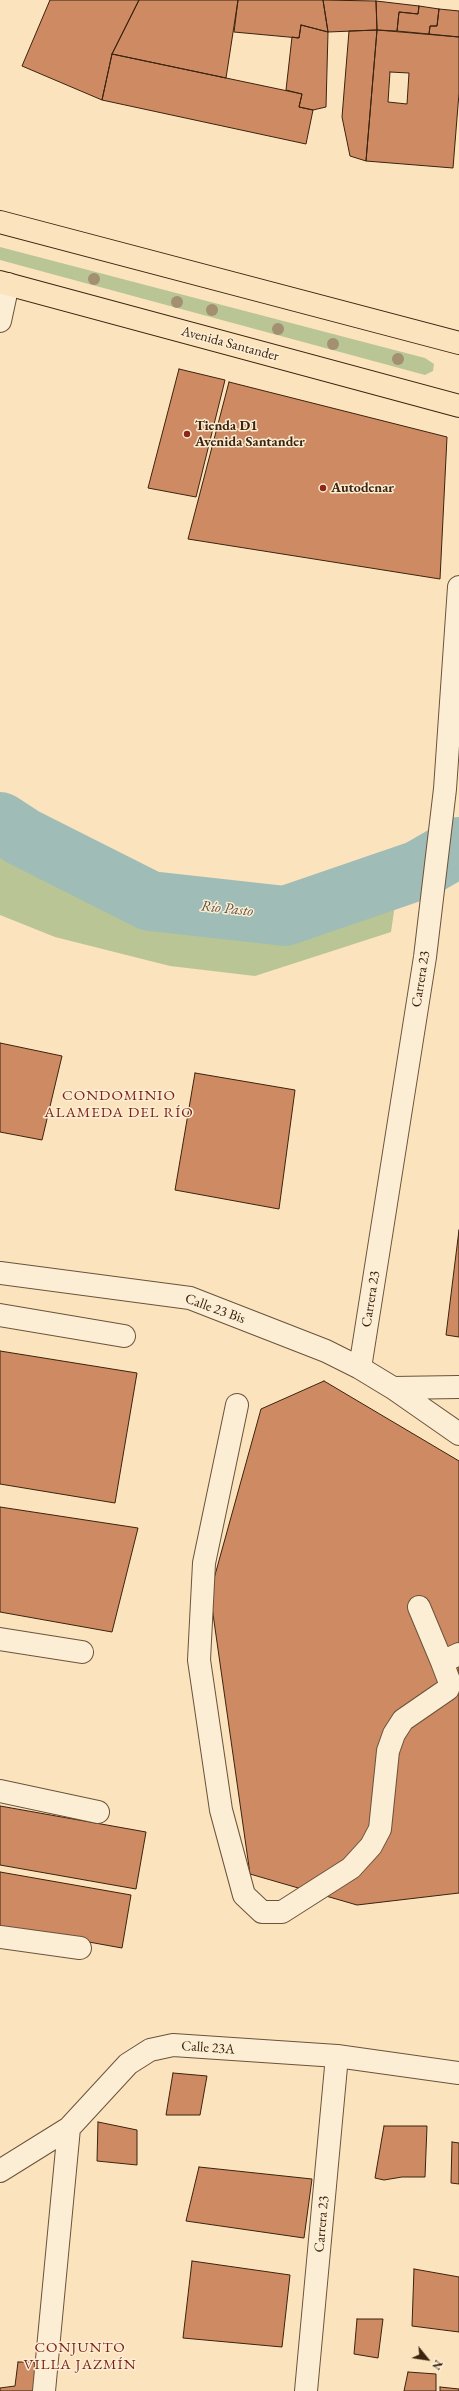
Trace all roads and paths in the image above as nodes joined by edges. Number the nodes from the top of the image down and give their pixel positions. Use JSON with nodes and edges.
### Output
{"nodes":[{"id":1,"x":0,"y":222,"type":"edge"},
{"id":2,"x":4,"y":283,"type":"edge"},
{"id":3,"x":0,"y":321,"type":"edge"},
{"id":4,"x":459,"y":343,"type":"edge"},
{"id":5,"x":459,"y":406,"type":"edge"},
{"id":6,"x":459,"y":587,"type":"edge"},
{"id":7,"x":0,"y":1273,"type":"edge"},
{"id":8,"x":0,"y":1315,"type":"edge"},
{"id":9,"x":124,"y":1336,"type":"dead end"},
{"id":10,"x":360,"y":1368,"type":"junction"},
{"id":11,"x":459,"y":1387,"type":"edge"},
{"id":12,"x":393,"y":1388,"type":"junction"},
{"id":13,"x":238,"y":1405,"type":"dead end"},
{"id":14,"x":459,"y":1434,"type":"edge"},
{"id":15,"x":419,"y":1606,"type":"dead end"},
{"id":16,"x":0,"y":1639,"type":"edge"},
{"id":17,"x":82,"y":1652,"type":"dead end"},
{"id":18,"x":450,"y":1658,"type":"edge"},
{"id":19,"x":0,"y":1791,"type":"edge"},
{"id":20,"x":98,"y":1812,"type":"dead end"},
{"id":21,"x":0,"y":1937,"type":"edge"},
{"id":22,"x":80,"y":1948,"type":"dead end"},
{"id":23,"x":337,"y":2056,"type":"junction"},
{"id":24,"x":459,"y":2073,"type":"edge"},
{"id":25,"x":70,"y":2128,"type":"junction"},
{"id":26,"x":0,"y":2170,"type":"edge"},
{"id":27,"x":44,"y":2391,"type":"edge"},
{"id":28,"x":306,"y":2391,"type":"edge"}],
"edges":[{"from":1,"to":4,"type":"main road"},
{"from":2,"to":3,"type":"street"},
{"from":2,"to":5,"type":"main road","name":"Avenida Santander"},
{"from":6,"to":10,"type":"street","name":"Carrera 23"},
{"from":7,"to":10,"type":"street","name":"Calle 23 Bis"},
{"from":8,"to":9,"type":"street"},
{"from":10,"to":12,"type":"street","name":"Calle 23 Bis"},
{"from":11,"to":12,"type":"street"},
{"from":12,"to":14,"type":"street","name":"Calle 23 Bis"},
{"from":13,"to":18,"type":"street"},
{"from":15,"to":18,"type":"street"},
{"from":16,"to":17,"type":"street"},
{"from":19,"to":20,"type":"street"},
{"from":21,"to":22,"type":"street"},
{"from":23,"to":24,"type":"street","name":"Calle 23A"},
{"from":23,"to":25,"type":"street","name":"Calle 23A"},
{"from":23,"to":28,"type":"street","name":"Carrera 23"},
{"from":25,"to":26,"type":"street","name":"Calle 23A"},
{"from":25,"to":27,"type":"street"}]}
